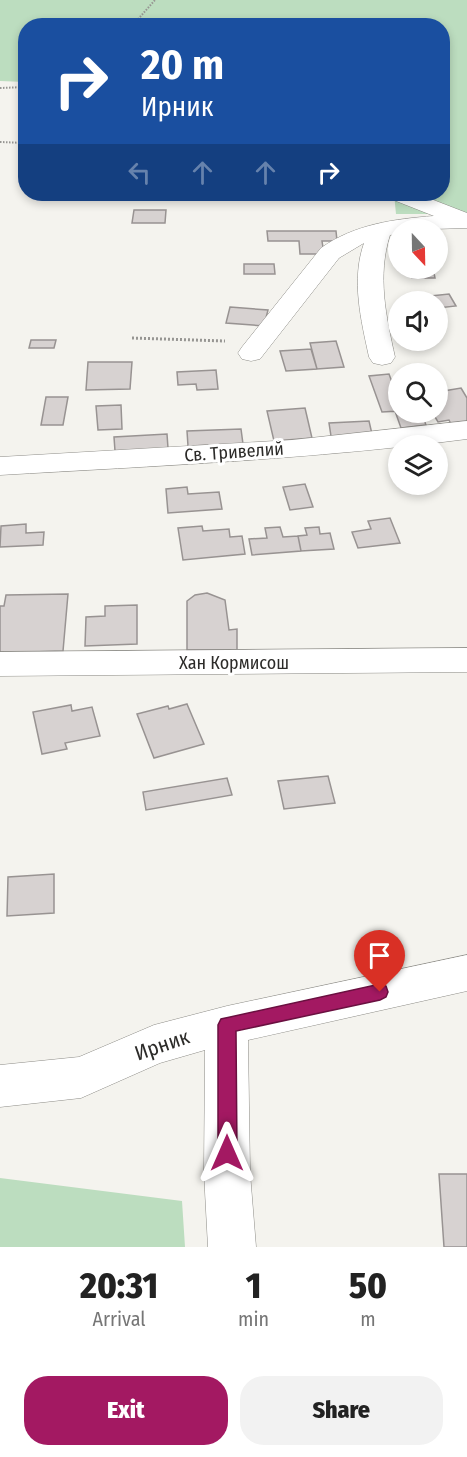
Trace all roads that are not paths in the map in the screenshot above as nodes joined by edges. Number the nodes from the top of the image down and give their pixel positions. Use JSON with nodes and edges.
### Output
{"nodes":[{"id":1,"x":417,"y":201,"type":"edge"},
{"id":2,"x":467,"y":221,"type":"edge"},
{"id":3,"x":380,"y":231,"type":"junction"},
{"id":4,"x":257,"y":347,"type":"road end"},
{"id":5,"x":382,"y":357,"type":"dead end"},
{"id":6,"x":467,"y":430,"type":"edge"},
{"id":7,"x":0,"y":466,"type":"edge"},
{"id":8,"x":467,"y":660,"type":"edge"},
{"id":9,"x":0,"y":664,"type":"edge"},
{"id":10,"x":467,"y":973,"type":"edge"},
{"id":11,"x":227,"y":1025,"type":"junction"},
{"id":12,"x":0,"y":1086,"type":"edge"},
{"id":13,"x":232,"y":1247,"type":"edge"}],
"edges":[{"from":1,"to":2,"type":"street"},
{"from":2,"to":3,"type":"street"},
{"from":3,"to":4,"type":"street"},
{"from":3,"to":5,"type":"street"},
{"from":6,"to":7,"type":"street","name":"Св. Тривелий"},
{"from":8,"to":9,"type":"street","name":"Хан Кормисош"},
{"from":10,"to":11,"type":"street","name":"Ирник"},
{"from":11,"to":12,"type":"street","name":"Ирник"},
{"from":11,"to":13,"type":"street"}]}
